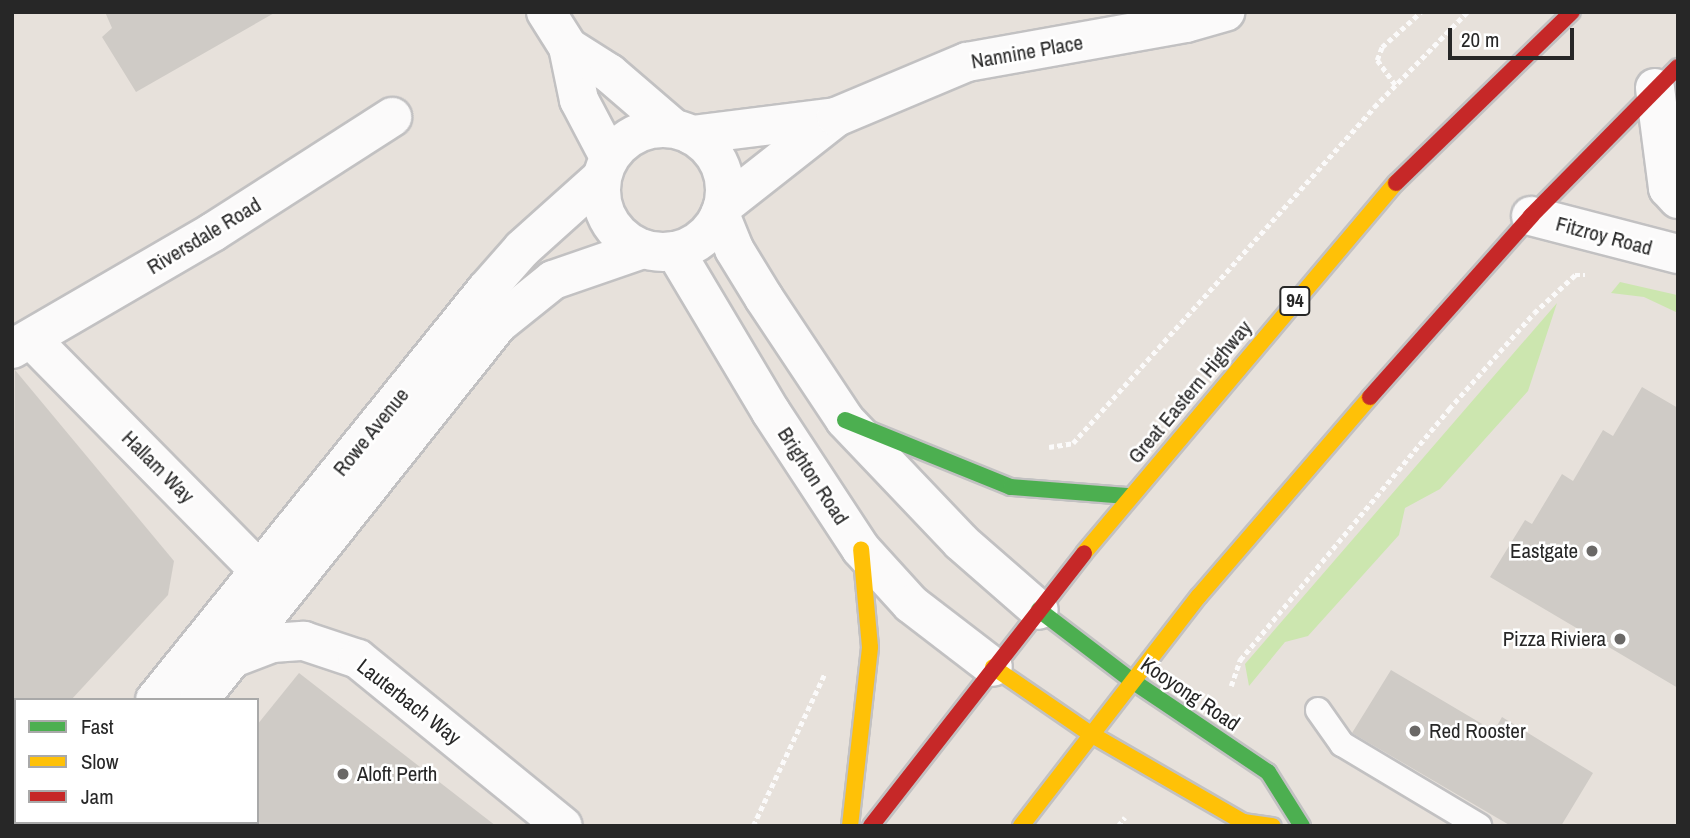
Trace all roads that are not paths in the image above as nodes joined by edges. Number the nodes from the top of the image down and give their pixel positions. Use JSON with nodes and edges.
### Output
{"nodes":[{"id":1,"x":546,"y":12,"type":"edge"},
{"id":2,"x":1225,"y":12,"type":"edge"},
{"id":3,"x":1572,"y":12,"type":"edge"},
{"id":4,"x":1136,"y":22,"type":"edge"},
{"id":5,"x":568,"y":47,"type":"junction"},
{"id":6,"x":1666,"y":77,"type":"edge"},
{"id":7,"x":392,"y":117,"type":"dead end"},
{"id":8,"x":836,"y":117,"type":"junction"},
{"id":9,"x":682,"y":131,"type":"junction"},
{"id":10,"x":605,"y":167,"type":"junction"},
{"id":11,"x":1678,"y":199,"type":"edge"},
{"id":12,"x":722,"y":210,"type":"junction"},
{"id":13,"x":1531,"y":216,"type":"junction"},
{"id":14,"x":659,"y":250,"type":"junction"},
{"id":15,"x":1678,"y":254,"type":"edge"},
{"id":16,"x":21,"y":344,"type":"edge"},
{"id":17,"x":845,"y":420,"type":"junction"},
{"id":18,"x":1129,"y":496,"type":"junction"},
{"id":19,"x":861,"y":549,"type":"junction"},
{"id":20,"x":272,"y":583,"type":"junction"},
{"id":21,"x":1039,"y":610,"type":"junction"},
{"id":22,"x":233,"y":657,"type":"junction"},
{"id":23,"x":993,"y":667,"type":"junction"},
{"id":24,"x":1131,"y":680,"type":"junction"},
{"id":25,"x":157,"y":698,"type":"edge"},
{"id":26,"x":201,"y":698,"type":"edge"},
{"id":27,"x":1318,"y":710,"type":"dead end"},
{"id":28,"x":1089,"y":733,"type":"junction"},
{"id":29,"x":563,"y":826,"type":"edge"},
{"id":30,"x":850,"y":826,"type":"edge"},
{"id":31,"x":871,"y":826,"type":"edge"},
{"id":32,"x":1020,"y":826,"type":"edge"},
{"id":33,"x":1273,"y":826,"type":"edge"},
{"id":34,"x":1302,"y":826,"type":"edge"},
{"id":35,"x":1479,"y":826,"type":"edge"}],
"edges":[{"from":1,"to":5,"type":"street"},
{"from":2,"to":4,"type":"street","name":"Nannine Place"},
{"from":3,"to":18,"type":"main road","name":"Great Eastern Highway","number":"94"},
{"from":4,"to":8,"type":"street","name":"Nannine Place"},
{"from":5,"to":9,"type":"street"},
{"from":5,"to":10,"type":"street"},
{"from":6,"to":11,"type":"street"},
{"from":6,"to":13,"type":"main road"},
{"from":7,"to":16,"type":"street","name":"Riversdale Road"},
{"from":8,"to":9,"type":"street","name":"Nannine Place"},
{"from":8,"to":12,"type":"street","name":"Nannine Place"},
{"from":9,"to":10,"type":"street"},
{"from":9,"to":12,"type":"street"},
{"from":10,"to":14,"type":"street"},
{"from":10,"to":20,"type":"street","name":"Rowe Avenue"},
{"from":12,"to":14,"type":"street"},
{"from":12,"to":17,"type":"street"},
{"from":13,"to":15,"type":"street","name":"Fitzroy Road"},
{"from":13,"to":24,"type":"main road"},
{"from":14,"to":19,"type":"street","name":"Brighton Road"},
{"from":14,"to":20,"type":"street","name":"Rowe Avenue"},
{"from":16,"to":20,"type":"street","name":"Hallam Way"},
{"from":17,"to":18,"type":"main road"},
{"from":17,"to":21,"type":"street"},
{"from":18,"to":21,"type":"main road","name":"Great Eastern Highway","number":"94"},
{"from":19,"to":23,"type":"street","name":"Brighton Road"},
{"from":19,"to":30,"type":"main road"},
{"from":20,"to":22,"type":"street","name":"Rowe Avenue"},
{"from":20,"to":25,"type":"street","name":"Rowe Avenue"},
{"from":21,"to":23,"type":"main road","name":"Great Eastern Highway","number":"94"},
{"from":21,"to":24,"type":"main road","name":"Kooyong Road"},
{"from":22,"to":26,"type":"street","name":"Rowe Avenue"},
{"from":22,"to":29,"type":"street","name":"Lauterbach Way"},
{"from":23,"to":28,"type":"main road"},
{"from":23,"to":31,"type":"main road","name":"Great Eastern Highway","number":"94"},
{"from":24,"to":28,"type":"main road"},
{"from":24,"to":34,"type":"main road","name":"Kooyong Road"},
{"from":27,"to":35,"type":"lane"},
{"from":28,"to":32,"type":"main road"},
{"from":28,"to":33,"type":"main road"}]}
